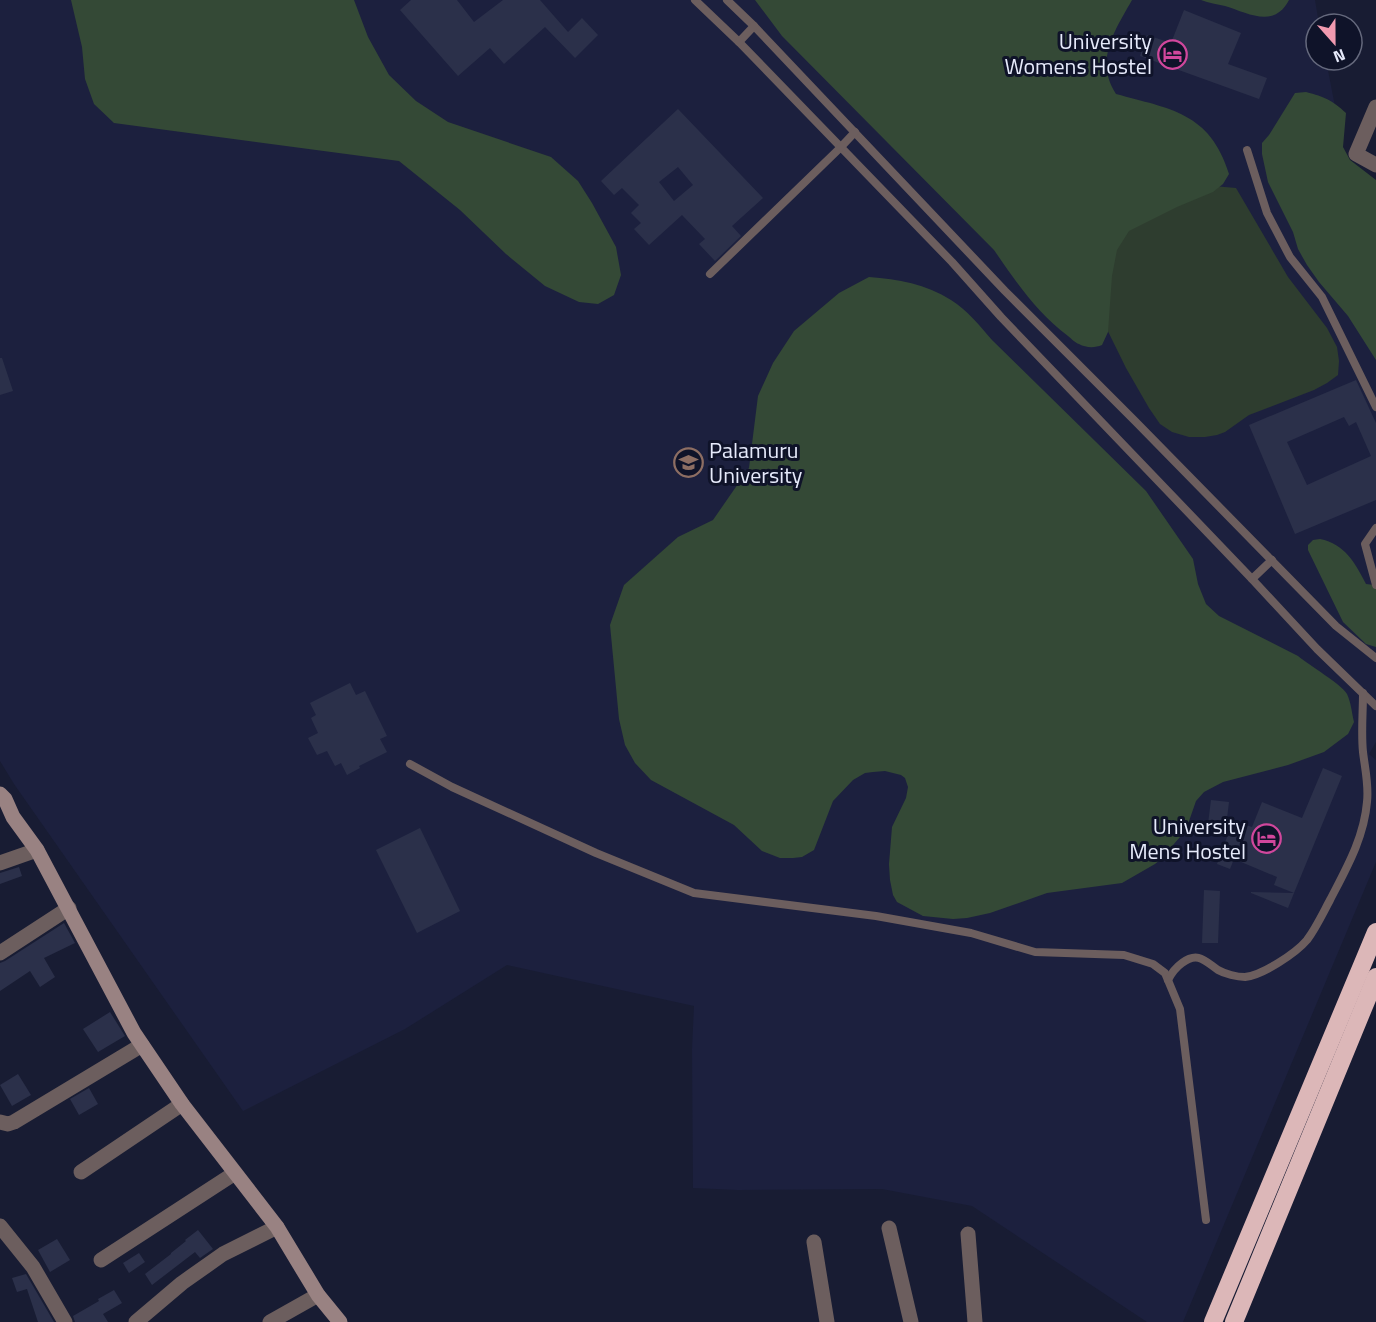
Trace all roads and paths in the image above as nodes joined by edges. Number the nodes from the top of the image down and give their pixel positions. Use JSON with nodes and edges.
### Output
{"nodes":[{"id":1,"x":695,"y":0,"type":"edge"},
{"id":2,"x":727,"y":0,"type":"edge"},
{"id":3,"x":754,"y":26,"type":"junction"},
{"id":4,"x":739,"y":42,"type":"junction"},
{"id":5,"x":1376,"y":107,"type":"edge"},
{"id":6,"x":855,"y":132,"type":"junction"},
{"id":7,"x":840,"y":148,"type":"junction"},
{"id":8,"x":1247,"y":150,"type":"dead end"},
{"id":9,"x":1376,"y":165,"type":"edge"},
{"id":10,"x":710,"y":274,"type":"dead end"},
{"id":11,"x":1376,"y":408,"type":"edge"},
{"id":12,"x":1376,"y":528,"type":"edge"},
{"id":13,"x":1272,"y":560,"type":"junction"},
{"id":14,"x":1252,"y":579,"type":"junction"},
{"id":15,"x":1376,"y":585,"type":"edge"},
{"id":16,"x":1376,"y":658,"type":"edge"},
{"id":17,"x":1362,"y":693,"type":"junction"},
{"id":18,"x":1376,"y":706,"type":"edge"},
{"id":19,"x":410,"y":764,"type":"dead end"},
{"id":20,"x":2,"y":798,"type":"edge"},
{"id":21,"x":37,"y":850,"type":"junction"},
{"id":22,"x":0,"y":863,"type":"edge"},
{"id":23,"x":69,"y":908,"type":"junction"},
{"id":24,"x":1376,"y":932,"type":"edge"},
{"id":25,"x":0,"y":953,"type":"edge"},
{"id":26,"x":1376,"y":977,"type":"edge"},
{"id":27,"x":1168,"y":980,"type":"junction"},
{"id":28,"x":142,"y":1045,"type":"junction"},
{"id":29,"x":182,"y":1104,"type":"junction"},
{"id":30,"x":0,"y":1122,"type":"edge"},
{"id":31,"x":81,"y":1172,"type":"dead end"},
{"id":32,"x":235,"y":1173,"type":"junction"},
{"id":33,"x":1206,"y":1220,"type":"dead end"},
{"id":34,"x":0,"y":1226,"type":"edge"},
{"id":35,"x":277,"y":1227,"type":"junction"},
{"id":36,"x":889,"y":1228,"type":"dead end"},
{"id":37,"x":968,"y":1234,"type":"dead end"},
{"id":38,"x":814,"y":1242,"type":"dead end"},
{"id":39,"x":101,"y":1260,"type":"dead end"},
{"id":40,"x":318,"y":1295,"type":"junction"},
{"id":41,"x":139,"y":1321,"type":"edge"},
{"id":42,"x":65,"y":1322,"type":"edge"},
{"id":43,"x":270,"y":1322,"type":"edge"},
{"id":44,"x":340,"y":1322,"type":"edge"},
{"id":45,"x":826,"y":1322,"type":"edge"},
{"id":46,"x":911,"y":1322,"type":"edge"},
{"id":47,"x":975,"y":1322,"type":"edge"},
{"id":48,"x":1213,"y":1322,"type":"edge"},
{"id":49,"x":1234,"y":1322,"type":"edge"}],
"edges":[{"from":1,"to":4,"type":"lane"},
{"from":2,"to":3,"type":"lane"},
{"from":3,"to":4,"type":"lane"},
{"from":3,"to":6,"type":"lane"},
{"from":4,"to":7,"type":"lane"},
{"from":5,"to":9,"type":"street"},
{"from":6,"to":7,"type":"lane"},
{"from":6,"to":13,"type":"lane"},
{"from":7,"to":10,"type":"lane"},
{"from":7,"to":14,"type":"lane"},
{"from":8,"to":11,"type":"lane"},
{"from":12,"to":15,"type":"lane"},
{"from":13,"to":14,"type":"lane"},
{"from":13,"to":16,"type":"lane"},
{"from":14,"to":17,"type":"lane"},
{"from":17,"to":18,"type":"lane"},
{"from":17,"to":27,"type":"lane"},
{"from":19,"to":27,"type":"lane"},
{"from":20,"to":21,"type":"street"},
{"from":21,"to":22,"type":"street"},
{"from":21,"to":23,"type":"street"},
{"from":23,"to":25,"type":"street"},
{"from":23,"to":28,"type":"street"},
{"from":24,"to":48,"type":"highway"},
{"from":26,"to":49,"type":"highway"},
{"from":27,"to":33,"type":"lane"},
{"from":28,"to":29,"type":"street"},
{"from":28,"to":30,"type":"street"},
{"from":29,"to":31,"type":"street"},
{"from":29,"to":32,"type":"street"},
{"from":32,"to":35,"type":"street"},
{"from":32,"to":39,"type":"street"},
{"from":34,"to":42,"type":"street"},
{"from":35,"to":40,"type":"street"},
{"from":35,"to":41,"type":"street"},
{"from":36,"to":46,"type":"street"},
{"from":37,"to":47,"type":"street"},
{"from":38,"to":45,"type":"street"},
{"from":40,"to":43,"type":"street"},
{"from":40,"to":44,"type":"street"}]}
